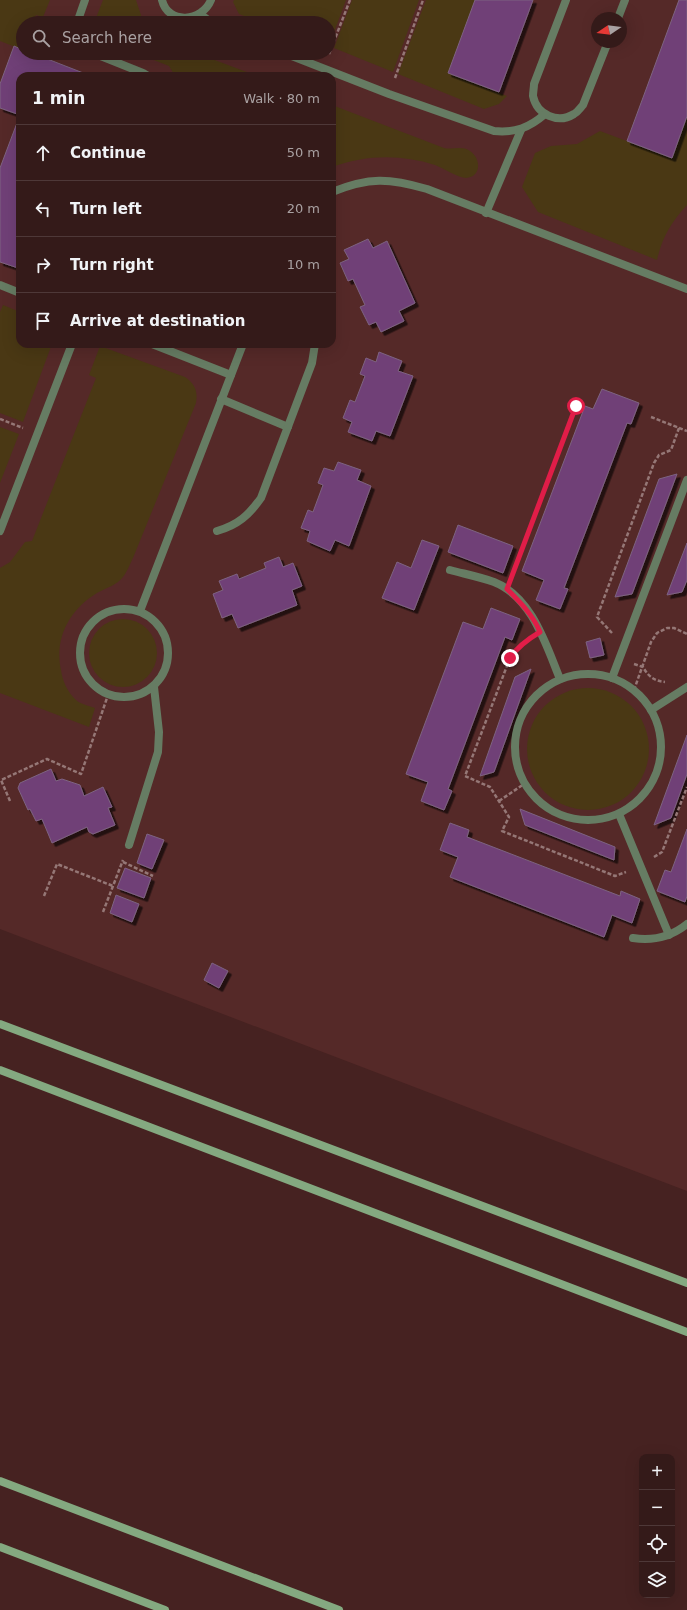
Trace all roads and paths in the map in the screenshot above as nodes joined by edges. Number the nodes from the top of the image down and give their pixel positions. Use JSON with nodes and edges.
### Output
{"nodes":[{"id":1,"x":86,"y":0,"type":"edge"},
{"id":2,"x":162,"y":0,"type":"edge"},
{"id":3,"x":210,"y":0,"type":"edge"},
{"id":4,"x":350,"y":0,"type":"edge"},
{"id":5,"x":423,"y":0,"type":"edge"},
{"id":6,"x":566,"y":0,"type":"edge"},
{"id":7,"x":625,"y":0,"type":"edge"},
{"id":8,"x":620,"y":12,"type":"edge"},
{"id":9,"x":200,"y":14,"type":"junction"},
{"id":10,"x":80,"y":16,"type":"edge"},
{"id":11,"x":177,"y":16,"type":"edge"},
{"id":12,"x":195,"y":16,"type":"edge"},
{"id":13,"x":203,"y":16,"type":"edge"},
{"id":14,"x":336,"y":37,"type":"edge"},
{"id":15,"x":606,"y":48,"type":"edge"},
{"id":16,"x":110,"y":60,"type":"edge"},
{"id":17,"x":303,"y":60,"type":"edge"},
{"id":18,"x":327,"y":60,"type":"edge"},
{"id":19,"x":324,"y":68,"type":"junction"},
{"id":20,"x":140,"y":72,"type":"edge"},
{"id":21,"x":334,"y":72,"type":"edge"},
{"id":22,"x":336,"y":73,"type":"edge"},
{"id":23,"x":389,"y":94,"type":"junction"},
{"id":24,"x":545,"y":114,"type":"junction"},
{"id":25,"x":521,"y":130,"type":"junction"},
{"id":26,"x":336,"y":190,"type":"edge"},
{"id":27,"x":486,"y":213,"type":"junction"},
{"id":28,"x":0,"y":285,"type":"edge"},
{"id":29,"x":687,"y":289,"type":"edge"},
{"id":30,"x":16,"y":291,"type":"edge"},
{"id":31,"x":70,"y":348,"type":"edge"},
{"id":32,"x":162,"y":348,"type":"edge"},
{"id":33,"x":241,"y":348,"type":"edge"},
{"id":34,"x":314,"y":348,"type":"edge"},
{"id":35,"x":231,"y":375,"type":"junction"},
{"id":36,"x":221,"y":399,"type":"junction"},
{"id":37,"x":576,"y":406,"type":"dead end"},
{"id":38,"x":651,"y":417,"type":"dead end"},
{"id":39,"x":0,"y":419,"type":"edge"},
{"id":40,"x":288,"y":427,"type":"junction"},
{"id":41,"x":687,"y":431,"type":"edge"},
{"id":42,"x":38,"y":434,"type":"junction"},
{"id":43,"x":687,"y":480,"type":"edge"},
{"id":44,"x":0,"y":531,"type":"edge"},
{"id":45,"x":217,"y":531,"type":"dead end"},
{"id":46,"x":450,"y":570,"type":"dead end"},
{"id":47,"x":507,"y":589,"type":"junction"},
{"id":48,"x":140,"y":611,"type":"junction"},
{"id":49,"x":540,"y":632,"type":"junction"},
{"id":50,"x":687,"y":634,"type":"edge"},
{"id":51,"x":612,"y":678,"type":"junction"},
{"id":52,"x":560,"y":679,"type":"junction"},
{"id":53,"x":154,"y":687,"type":"junction"},
{"id":54,"x":687,"y":687,"type":"edge"},
{"id":55,"x":634,"y":690,"type":"junction"},
{"id":56,"x":108,"y":695,"type":"junction"},
{"id":57,"x":651,"y":710,"type":"junction"},
{"id":58,"x":524,"y":784,"type":"junction"},
{"id":59,"x":687,"y":787,"type":"edge"},
{"id":60,"x":10,"y":801,"type":"dead end"},
{"id":61,"x":499,"y":801,"type":"junction"},
{"id":62,"x":619,"y":814,"type":"junction"},
{"id":63,"x":129,"y":845,"type":"joint"},
{"id":64,"x":123,"y":862,"type":"junction"},
{"id":65,"x":640,"y":866,"type":"junction"},
{"id":66,"x":153,"y":876,"type":"dead end"},
{"id":67,"x":113,"y":886,"type":"junction"},
{"id":68,"x":44,"y":896,"type":"dead end"},
{"id":69,"x":103,"y":912,"type":"dead end"},
{"id":70,"x":687,"y":924,"type":"edge"},
{"id":71,"x":669,"y":935,"type":"junction"},
{"id":72,"x":633,"y":938,"type":"dead end"},
{"id":73,"x":0,"y":1024,"type":"edge"},
{"id":74,"x":0,"y":1070,"type":"edge"},
{"id":75,"x":687,"y":1283,"type":"edge"},
{"id":76,"x":687,"y":1332,"type":"edge"},
{"id":77,"x":0,"y":1481,"type":"edge"},
{"id":78,"x":0,"y":1547,"type":"edge"},
{"id":79,"x":165,"y":1610,"type":"edge"},
{"id":80,"x":339,"y":1610,"type":"edge"}],
"edges":[{"from":1,"to":10,"type":"street"},
{"from":2,"to":11,"type":"street"},
{"from":3,"to":9,"type":"street"},
{"from":4,"to":14,"type":"path"},
{"from":5,"to":23,"type":"path"},
{"from":6,"to":24,"type":"street"},
{"from":7,"to":8,"type":"street"},
{"from":9,"to":12,"type":"street"},
{"from":9,"to":13,"type":"street"},
{"from":15,"to":24,"type":"street"},
{"from":16,"to":20,"type":"street"},
{"from":17,"to":19,"type":"street"},
{"from":18,"to":19,"type":"path"},
{"from":19,"to":21,"type":"street"},
{"from":22,"to":23,"type":"street"},
{"from":23,"to":25,"type":"street"},
{"from":24,"to":25,"type":"street"},
{"from":25,"to":27,"type":"street"},
{"from":26,"to":27,"type":"street"},
{"from":27,"to":29,"type":"street"},
{"from":28,"to":30,"type":"street"},
{"from":31,"to":42,"type":"street"},
{"from":32,"to":35,"type":"street"},
{"from":33,"to":35,"type":"street"},
{"from":34,"to":40,"type":"street"},
{"from":35,"to":36,"type":"street"},
{"from":36,"to":40,"type":"street"},
{"from":36,"to":48,"type":"street"},
{"from":37,"to":47,"type":"path"},
{"from":38,"to":41,"type":"path"},
{"from":39,"to":42,"type":"path"},
{"from":40,"to":45,"type":"street"},
{"from":42,"to":44,"type":"street"},
{"from":43,"to":51,"type":"street"},
{"from":46,"to":47,"type":"street"},
{"from":47,"to":49,"type":"street"},
{"from":48,"to":53,"type":"street"},
{"from":48,"to":56,"type":"street"},
{"from":49,"to":52,"type":"street"},
{"from":49,"to":61,"type":"path"},
{"from":50,"to":55,"type":"path"},
{"from":51,"to":52,"type":"street"},
{"from":51,"to":55,"type":"street"},
{"from":52,"to":58,"type":"street"},
{"from":53,"to":56,"type":"street"},
{"from":53,"to":63,"type":"street"},
{"from":54,"to":57,"type":"street"},
{"from":55,"to":57,"type":"street"},
{"from":56,"to":60,"type":"path"},
{"from":57,"to":62,"type":"street"},
{"from":58,"to":61,"type":"path"},
{"from":58,"to":62,"type":"street"},
{"from":59,"to":65,"type":"path"},
{"from":61,"to":65,"type":"path"},
{"from":62,"to":65,"type":"street"},
{"from":63,"to":64,"type":"path"},
{"from":64,"to":66,"type":"path"},
{"from":64,"to":67,"type":"path"},
{"from":65,"to":71,"type":"street"},
{"from":67,"to":68,"type":"path"},
{"from":67,"to":69,"type":"path"},
{"from":70,"to":71,"type":"street"},
{"from":71,"to":72,"type":"street"},
{"from":73,"to":75,"type":"street"},
{"from":74,"to":76,"type":"street"},
{"from":77,"to":80,"type":"street"},
{"from":78,"to":79,"type":"street"}]}
